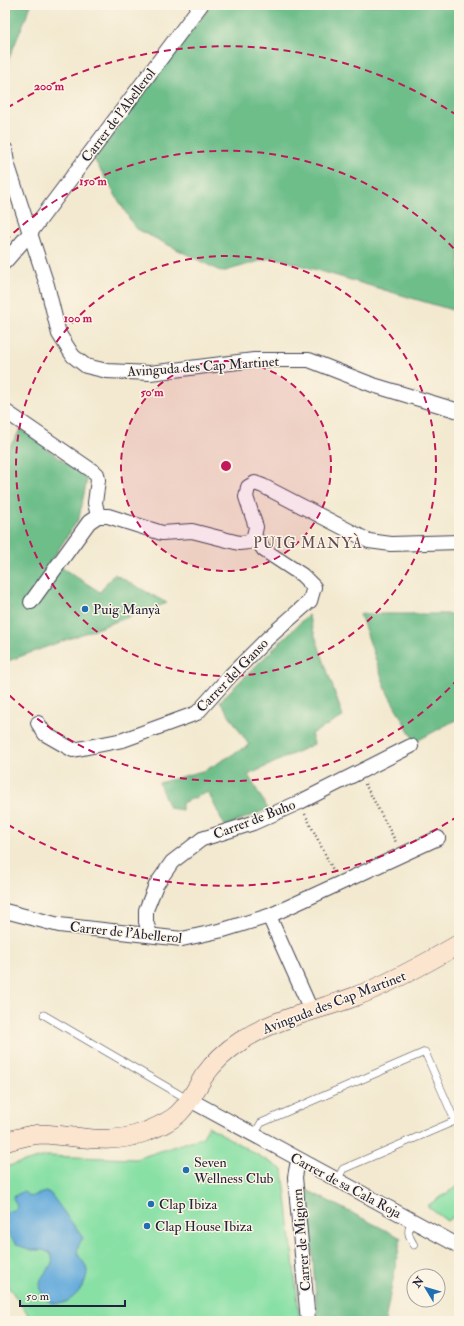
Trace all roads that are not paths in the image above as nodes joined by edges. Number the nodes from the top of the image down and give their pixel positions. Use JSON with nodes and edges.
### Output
{"nodes":[{"id":1,"x":201,"y":5,"type":"edge"},
{"id":2,"x":5,"y":149,"type":"edge"},
{"id":3,"x":30,"y":233,"type":"junction"},
{"id":4,"x":5,"y":262,"type":"edge"},
{"id":5,"x":5,"y":411,"type":"edge"},
{"id":6,"x":459,"y":412,"type":"edge"},
{"id":7,"x":98,"y":516,"type":"junction"},
{"id":8,"x":254,"y":536,"type":"junction"},
{"id":9,"x":459,"y":542,"type":"edge"},
{"id":10,"x":31,"y":602,"type":"dead end"},
{"id":11,"x":38,"y":723,"type":"dead end"},
{"id":12,"x":411,"y":746,"type":"dead end"},
{"id":13,"x":438,"y":838,"type":"dead end"},
{"id":14,"x":5,"y":911,"type":"edge"},
{"id":15,"x":269,"y":916,"type":"junction"},
{"id":16,"x":150,"y":934,"type":"junction"},
{"id":17,"x":459,"y":944,"type":"edge"},
{"id":18,"x":312,"y":1010,"type":"junction"},
{"id":19,"x":44,"y":1015,"type":"dead end"},
{"id":20,"x":190,"y":1100,"type":"junction"},
{"id":21,"x":254,"y":1135,"type":"junction"},
{"id":22,"x":5,"y":1142,"type":"edge"},
{"id":23,"x":300,"y":1161,"type":"junction"},
{"id":24,"x":337,"y":1180,"type":"junction"},
{"id":25,"x":413,"y":1220,"type":"junction"},
{"id":26,"x":414,"y":1245,"type":"dead end"},
{"id":27,"x":459,"y":1246,"type":"edge"},
{"id":28,"x":308,"y":1321,"type":"edge"}],
"edges":[{"from":1,"to":3,"type":"street","name":"Carrer de l'Abellerol"},
{"from":2,"to":3,"type":"street","name":"Avinguda des Cap Martinet"},
{"from":3,"to":4,"type":"street","name":"Carrer de l'Abellerol"},
{"from":3,"to":6,"type":"street","name":"Avinguda des Cap Martinet"},
{"from":5,"to":7,"type":"street"},
{"from":7,"to":8,"type":"street"},
{"from":7,"to":10,"type":"street"},
{"from":8,"to":9,"type":"street"},
{"from":8,"to":11,"type":"street","name":"Carrer del Ganso"},
{"from":12,"to":16,"type":"street","name":"Carrer de Buho"},
{"from":13,"to":15,"type":"street","name":"Carrer de l'Abellerol"},
{"from":14,"to":16,"type":"street","name":"Carrer de l'Abellerol"},
{"from":15,"to":16,"type":"street","name":"Carrer de l'Abellerol"},
{"from":15,"to":18,"type":"street"},
{"from":17,"to":18,"type":"street","name":"Avinguda des Cap Martinet"},
{"from":18,"to":20,"type":"street","name":"Avinguda des Cap Martinet"},
{"from":19,"to":20,"type":"lane"},
{"from":20,"to":21,"type":"street","name":"Carrer de sa Cala Roja"},
{"from":20,"to":22,"type":"street","name":"Avinguda des Cap Martinet"},
{"from":21,"to":23,"type":"street","name":"Carrer de sa Cala Roja"},
{"from":21,"to":24,"type":"lane"},
{"from":23,"to":24,"type":"street","name":"Carrer de sa Cala Roja"},
{"from":23,"to":28,"type":"street","name":"Carrer de Migjorn"},
{"from":24,"to":25,"type":"street","name":"Carrer de sa Cala Roja"},
{"from":25,"to":26,"type":"lane"},
{"from":25,"to":27,"type":"street","name":"Carrer de sa Cala Roja"}]}
